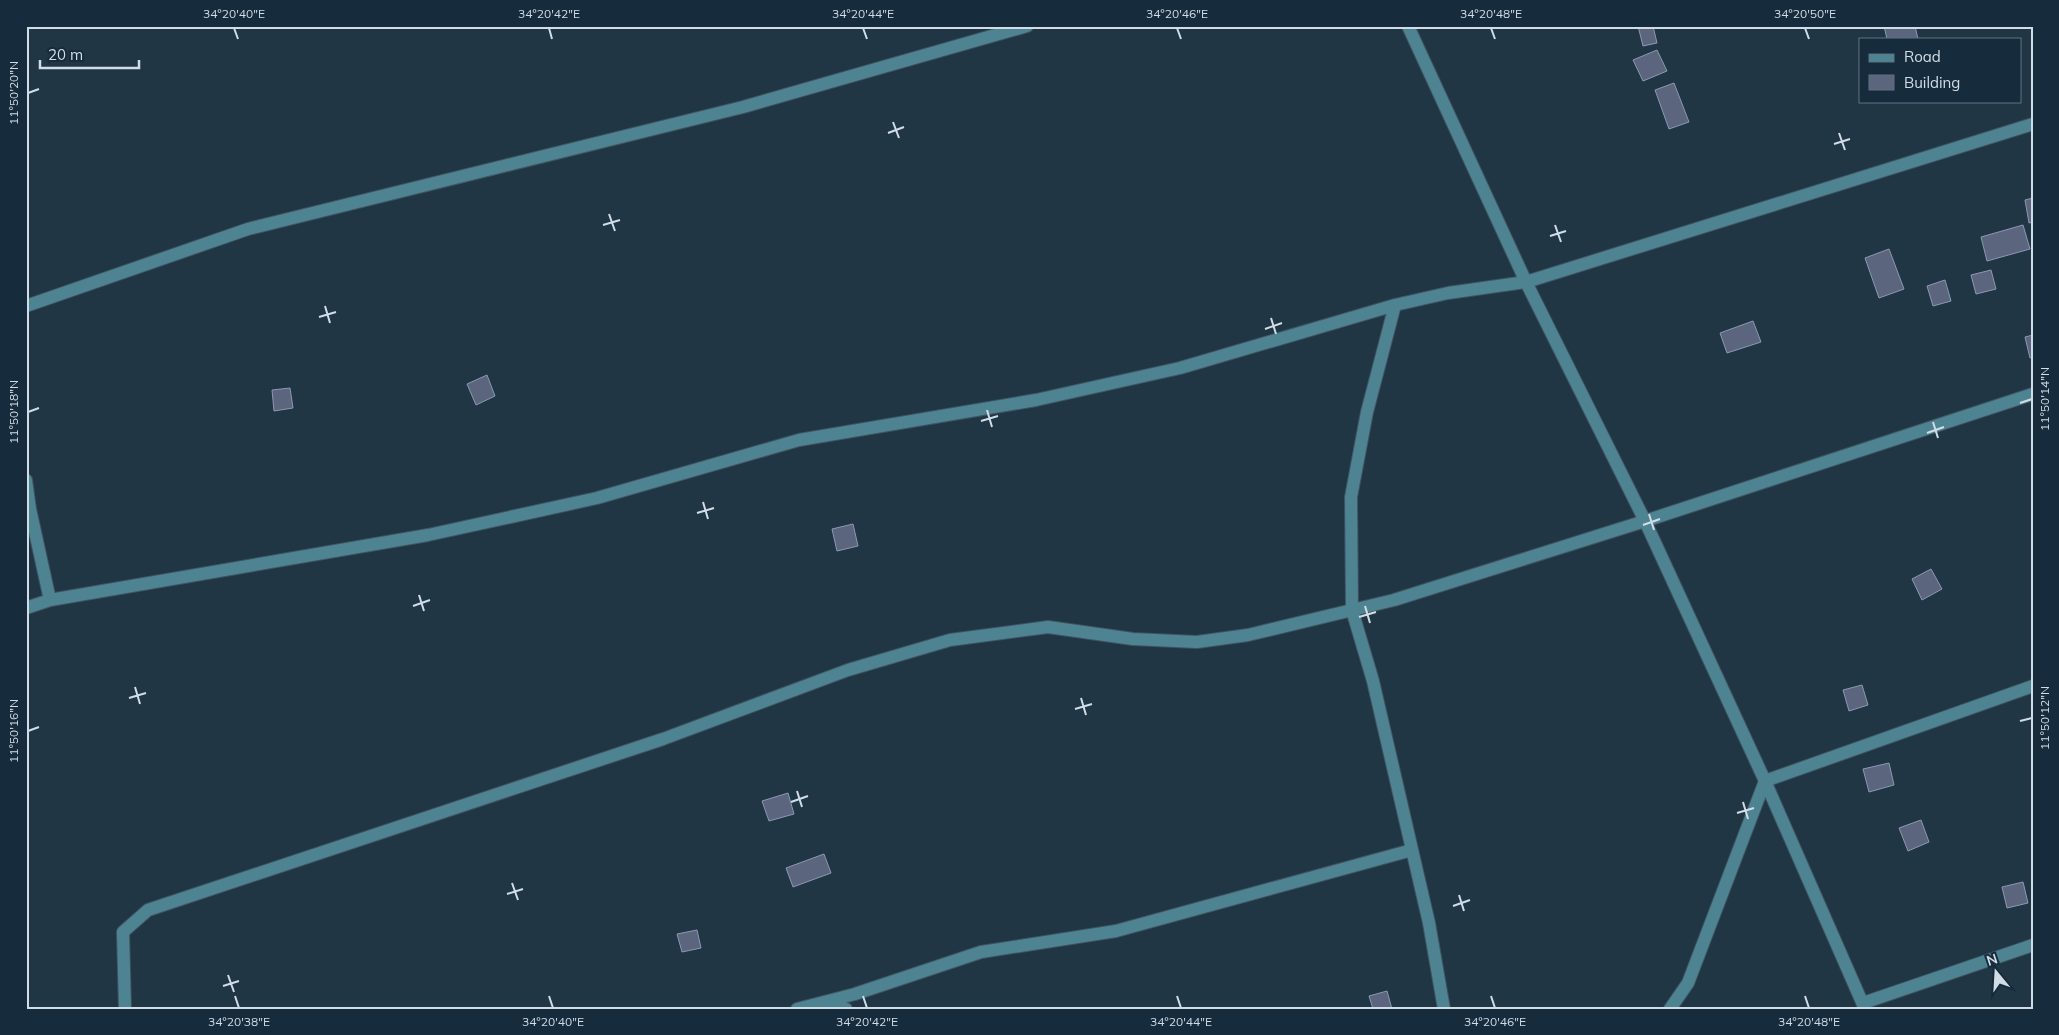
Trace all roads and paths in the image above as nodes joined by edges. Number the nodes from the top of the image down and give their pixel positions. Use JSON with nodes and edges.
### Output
{"nodes":[{"id":1,"x":1028,"y":26,"type":"edge"},
{"id":2,"x":1408,"y":26,"type":"edge"},
{"id":3,"x":2033,"y":124,"type":"edge"},
{"id":4,"x":1526,"y":282,"type":"junction"},
{"id":5,"x":26,"y":306,"type":"edge"},
{"id":6,"x":1395,"y":306,"type":"junction"},
{"id":7,"x":2033,"y":394,"type":"edge"},
{"id":8,"x":26,"y":480,"type":"edge"},
{"id":9,"x":1645,"y":521,"type":"junction"},
{"id":10,"x":50,"y":600,"type":"junction"},
{"id":11,"x":26,"y":608,"type":"edge"},
{"id":12,"x":1352,"y":610,"type":"junction"},
{"id":13,"x":2033,"y":686,"type":"edge"},
{"id":14,"x":1765,"y":781,"type":"junction"},
{"id":15,"x":1412,"y":850,"type":"junction"},
{"id":16,"x":2033,"y":945,"type":"edge"},
{"id":17,"x":828,"y":1001,"type":"junction"},
{"id":18,"x":1864,"y":1006,"type":"edge"},
{"id":19,"x":124,"y":1009,"type":"edge"},
{"id":20,"x":797,"y":1009,"type":"edge"},
{"id":21,"x":846,"y":1009,"type":"edge"},
{"id":22,"x":1444,"y":1009,"type":"edge"},
{"id":23,"x":1670,"y":1009,"type":"edge"}],
"edges":[{"from":1,"to":5,"type":"street"},
{"from":2,"to":4,"type":"street"},
{"from":3,"to":4,"type":"street"},
{"from":4,"to":6,"type":"street"},
{"from":4,"to":9,"type":"street"},
{"from":6,"to":10,"type":"street"},
{"from":6,"to":12,"type":"street"},
{"from":7,"to":9,"type":"street"},
{"from":8,"to":10,"type":"street"},
{"from":9,"to":12,"type":"street"},
{"from":9,"to":14,"type":"street"},
{"from":10,"to":11,"type":"street"},
{"from":12,"to":15,"type":"street"},
{"from":12,"to":19,"type":"street"},
{"from":13,"to":14,"type":"street"},
{"from":14,"to":18,"type":"street"},
{"from":14,"to":23,"type":"street"},
{"from":15,"to":17,"type":"street"},
{"from":15,"to":22,"type":"street"},
{"from":16,"to":18,"type":"street"},
{"from":17,"to":20,"type":"street"},
{"from":17,"to":21,"type":"street"}]}
